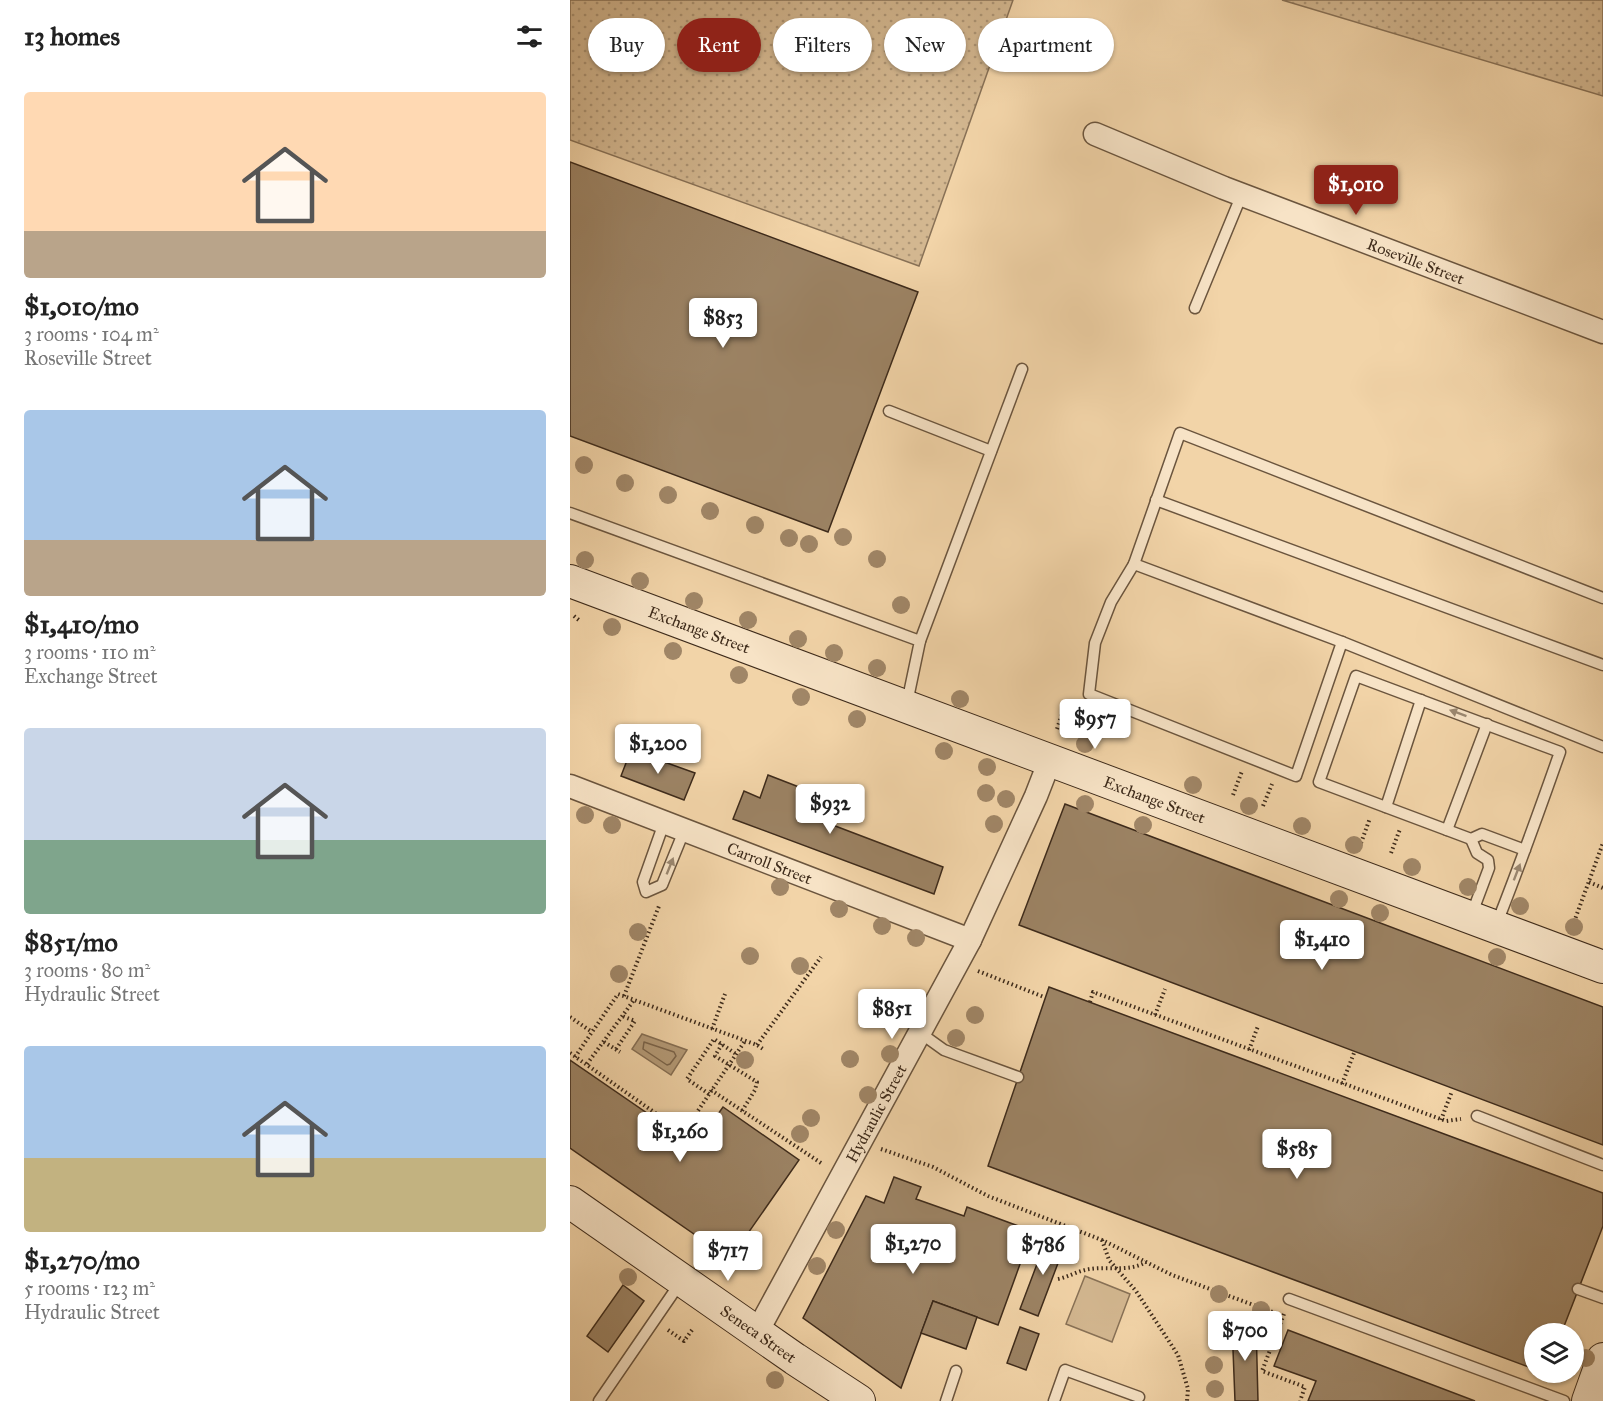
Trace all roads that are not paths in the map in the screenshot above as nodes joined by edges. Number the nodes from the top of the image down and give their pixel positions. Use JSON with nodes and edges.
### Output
{"nodes":[{"id":1,"x":1095,"y":134,"type":"dead end"},
{"id":2,"x":1242,"y":194,"type":"junction"},
{"id":3,"x":1195,"y":308,"type":"dead end"},
{"id":4,"x":1603,"y":332,"type":"edge"},
{"id":5,"x":1022,"y":369,"type":"dead end"},
{"id":6,"x":889,"y":411,"type":"dead end"},
{"id":7,"x":991,"y":451,"type":"junction"},
{"id":8,"x":1156,"y":500,"type":"junction"},
{"id":9,"x":570,"y":513,"type":"edge"},
{"id":10,"x":1134,"y":564,"type":"junction"},
{"id":11,"x":570,"y":581,"type":"edge"},
{"id":12,"x":1603,"y":598,"type":"edge"},
{"id":13,"x":920,"y":641,"type":"junction"},
{"id":14,"x":1342,"y":642,"type":"junction"},
{"id":15,"x":1603,"y":665,"type":"edge"},
{"id":16,"x":1421,"y":700,"type":"junction"},
{"id":17,"x":907,"y":707,"type":"junction"},
{"id":18,"x":1487,"y":724,"type":"junction"},
{"id":19,"x":1603,"y":747,"type":"edge"},
{"id":20,"x":1050,"y":760,"type":"junction"},
{"id":21,"x":570,"y":786,"type":"edge"},
{"id":22,"x":1386,"y":807,"type":"junction"},
{"id":23,"x":674,"y":827,"type":"junction"},
{"id":24,"x":1448,"y":830,"type":"junction"},
{"id":25,"x":1471,"y":839,"type":"junction"},
{"id":26,"x":1525,"y":850,"type":"junction"},
{"id":27,"x":1483,"y":922,"type":"junction"},
{"id":28,"x":970,"y":940,"type":"junction"},
{"id":29,"x":1603,"y":967,"type":"edge"},
{"id":30,"x":919,"y":1032,"type":"junction"},
{"id":31,"x":1018,"y":1077,"type":"dead end"},
{"id":32,"x":1477,"y":1116,"type":"dead end"},
{"id":33,"x":1603,"y":1165,"type":"edge"},
{"id":34,"x":570,"y":1202,"type":"edge"},
{"id":35,"x":682,"y":1280,"type":"junction"},
{"id":36,"x":1578,"y":1289,"type":"dead end"},
{"id":37,"x":1603,"y":1298,"type":"edge"},
{"id":38,"x":1289,"y":1299,"type":"dead end"},
{"id":39,"x":757,"y":1332,"type":"junction"},
{"id":40,"x":1603,"y":1359,"type":"edge"},
{"id":41,"x":956,"y":1371,"type":"dead end"},
{"id":42,"x":1139,"y":1397,"type":"dead end"},
{"id":43,"x":599,"y":1401,"type":"edge"},
{"id":44,"x":859,"y":1401,"type":"edge"},
{"id":45,"x":946,"y":1401,"type":"edge"},
{"id":46,"x":1054,"y":1401,"type":"edge"},
{"id":47,"x":1564,"y":1401,"type":"edge"},
{"id":48,"x":1588,"y":1401,"type":"edge"}],
"edges":[{"from":1,"to":2,"type":"street","name":"Roseville Street"},
{"from":2,"to":3,"type":"lane"},
{"from":2,"to":4,"type":"street","name":"Roseville Street"},
{"from":5,"to":7,"type":"lane"},
{"from":6,"to":7,"type":"lane"},
{"from":7,"to":13,"type":"lane"},
{"from":8,"to":10,"type":"lane"},
{"from":8,"to":12,"type":"lane"},
{"from":8,"to":15,"type":"lane"},
{"from":9,"to":13,"type":"lane"},
{"from":10,"to":14,"type":"lane"},
{"from":10,"to":14,"type":"lane"},
{"from":11,"to":17,"type":"street","name":"Exchange Street"},
{"from":13,"to":17,"type":"lane"},
{"from":14,"to":19,"type":"lane"},
{"from":18,"to":16,"type":"lane","one_way":true},
{"from":16,"to":22,"type":"lane"},
{"from":16,"to":22,"type":"lane"},
{"from":17,"to":20,"type":"street","name":"Exchange Street"},
{"from":18,"to":24,"type":"lane"},
{"from":18,"to":26,"type":"lane"},
{"from":20,"to":27,"type":"street","name":"Exchange Street"},
{"from":20,"to":28,"type":"street","name":"Hydraulic Street"},
{"from":21,"to":23,"type":"street","name":"Carroll Street"},
{"from":22,"to":24,"type":"lane"},
{"from":23,"to":23,"type":"lane","one_way":true},
{"from":23,"to":28,"type":"street","name":"Carroll Street"},
{"from":24,"to":25,"type":"lane"},
{"from":25,"to":26,"type":"lane"},
{"from":25,"to":27,"type":"lane"},
{"from":27,"to":26,"type":"lane","one_way":true},
{"from":27,"to":29,"type":"street","name":"Exchange Street"},
{"from":28,"to":30,"type":"street","name":"Hydraulic Street"},
{"from":30,"to":31,"type":"lane"},
{"from":30,"to":39,"type":"street","name":"Hydraulic Street"},
{"from":32,"to":33,"type":"lane"},
{"from":34,"to":35,"type":"street","name":"Seneca Street"},
{"from":35,"to":39,"type":"street","name":"Seneca Street"},
{"from":35,"to":43,"type":"lane"},
{"from":36,"to":37,"type":"lane"},
{"from":38,"to":47,"type":"lane"},
{"from":39,"to":44,"type":"street","name":"Seneca Street"},
{"from":40,"to":48,"type":"street"},
{"from":41,"to":45,"type":"lane"},
{"from":42,"to":46,"type":"lane"}]}
